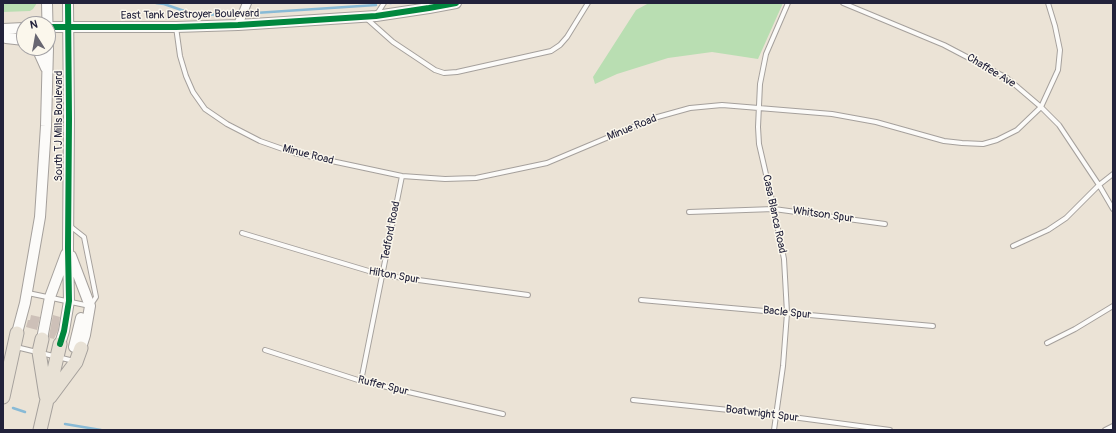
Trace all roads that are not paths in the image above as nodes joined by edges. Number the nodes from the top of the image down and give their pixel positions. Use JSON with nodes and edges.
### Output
{"nodes":[{"id":1,"x":47,"y":3,"type":"edge"},
{"id":2,"x":68,"y":3,"type":"edge"},
{"id":3,"x":247,"y":3,"type":"edge"},
{"id":4,"x":384,"y":3,"type":"edge"},
{"id":5,"x":456,"y":3,"type":"edge"},
{"id":6,"x":588,"y":3,"type":"edge"},
{"id":7,"x":788,"y":3,"type":"edge"},
{"id":8,"x":843,"y":3,"type":"edge"},
{"id":9,"x":1048,"y":3,"type":"edge"},
{"id":10,"x":48,"y":16,"type":"edge"},
{"id":11,"x":365,"y":16,"type":"junction"},
{"id":12,"x":376,"y":16,"type":"junction"},
{"id":13,"x":238,"y":25,"type":"junction"},
{"id":14,"x":68,"y":26,"type":"junction"},
{"id":15,"x":56,"y":27,"type":"edge"},
{"id":16,"x":176,"y":27,"type":"junction"},
{"id":17,"x":16,"y":28,"type":"edge"},
{"id":18,"x":3,"y":29,"type":"edge"},
{"id":19,"x":3,"y":35,"type":"edge"},
{"id":20,"x":16,"y":39,"type":"edge"},
{"id":21,"x":41,"y":56,"type":"edge"},
{"id":22,"x":48,"y":56,"type":"edge"},
{"id":23,"x":47,"y":70,"type":"junction"},
{"id":24,"x":759,"y":107,"type":"junction"},
{"id":25,"x":1041,"y":107,"type":"junction"},
{"id":26,"x":1113,"y":174,"type":"edge"},
{"id":27,"x":402,"y":176,"type":"junction"},
{"id":28,"x":1099,"y":185,"type":"junction"},
{"id":29,"x":774,"y":208,"type":"junction"},
{"id":30,"x":1113,"y":209,"type":"edge"},
{"id":31,"x":689,"y":212,"type":"dead end"},
{"id":32,"x":68,"y":224,"type":"junction"},
{"id":33,"x":884,"y":224,"type":"dead end"},
{"id":34,"x":242,"y":233,"type":"dead end"},
{"id":35,"x":1013,"y":246,"type":"dead end"},
{"id":36,"x":68,"y":248,"type":"junction"},
{"id":37,"x":382,"y":275,"type":"junction"},
{"id":38,"x":26,"y":292,"type":"junction"},
{"id":39,"x":528,"y":295,"type":"dead end"},
{"id":40,"x":641,"y":300,"type":"dead end"},
{"id":41,"x":70,"y":301,"type":"junction"},
{"id":42,"x":1113,"y":306,"type":"edge"},
{"id":43,"x":787,"y":313,"type":"junction"},
{"id":44,"x":933,"y":326,"type":"dead end"},
{"id":45,"x":17,"y":333,"type":"joint"},
{"id":46,"x":1047,"y":343,"type":"dead end"},
{"id":47,"x":61,"y":344,"type":"junction"},
{"id":48,"x":14,"y":346,"type":"junction"},
{"id":49,"x":265,"y":350,"type":"dead end"},
{"id":50,"x":58,"y":357,"type":"junction"},
{"id":51,"x":361,"y":381,"type":"junction"},
{"id":52,"x":3,"y":397,"type":"edge"},
{"id":53,"x":633,"y":400,"type":"dead end"},
{"id":54,"x":47,"y":402,"type":"junction"},
{"id":55,"x":503,"y":414,"type":"dead end"},
{"id":56,"x":776,"y":415,"type":"junction"},
{"id":57,"x":1113,"y":426,"type":"edge"},
{"id":58,"x":40,"y":430,"type":"edge"},
{"id":59,"x":774,"y":430,"type":"edge"},
{"id":60,"x":890,"y":430,"type":"edge"},
{"id":61,"x":1105,"y":430,"type":"edge"}],
"edges":[{"from":1,"to":10,"type":"street","name":"South TJ Mills Boulevard"},
{"from":2,"to":14,"type":"street","name":"South TJ Mills Boulevard"},
{"from":3,"to":13,"type":"street"},
{"from":4,"to":12,"type":"lane"},
{"from":5,"to":12,"type":"street","name":"East Tank Destroyer Boulevard"},
{"from":6,"to":11,"type":"lane"},
{"from":7,"to":24,"type":"lane","name":"Casa Blanca Road"},
{"from":8,"to":25,"type":"lane","name":"Chaffee Ave"},
{"from":9,"to":25,"type":"lane","name":"Minue Road"},
{"from":11,"to":12,"type":"street","name":"East Tank Destroyer Boulevard"},
{"from":11,"to":13,"type":"street","name":"East Tank Destroyer Boulevard"},
{"from":13,"to":16,"type":"street","name":"East Tank Destroyer Boulevard"},
{"from":14,"to":15,"type":"street","name":"East Tank Destroyer Boulevard"},
{"from":14,"to":16,"type":"street","name":"East Tank Destroyer Boulevard"},
{"from":14,"to":32,"type":"street","name":"South TJ Mills Boulevard"},
{"from":16,"to":27,"type":"lane","name":"Minue Road"},
{"from":17,"to":18,"type":"street"},
{"from":19,"to":20,"type":"street"},
{"from":21,"to":23,"type":"street"},
{"from":22,"to":23,"type":"street","name":"South TJ Mills Boulevard"},
{"from":23,"to":38,"type":"street","name":"South TJ Mills Boulevard"},
{"from":24,"to":25,"type":"lane","name":"Minue Road"},
{"from":24,"to":27,"type":"lane","name":"Minue Road"},
{"from":24,"to":29,"type":"lane","name":"Casa Blanca Road"},
{"from":25,"to":28,"type":"lane","name":"Chaffee Ave"},
{"from":26,"to":28,"type":"lane"},
{"from":27,"to":37,"type":"lane","name":"Tedford Road"},
{"from":28,"to":30,"type":"lane","name":"Chaffee Ave"},
{"from":28,"to":35,"type":"lane"},
{"from":29,"to":31,"type":"lane","name":"Whitson Spur"},
{"from":29,"to":33,"type":"lane","name":"Whitson Spur"},
{"from":29,"to":43,"type":"lane","name":"Casa Blanca Road"},
{"from":32,"to":36,"type":"street","name":"South TJ Mills Boulevard"},
{"from":32,"to":41,"type":"lane"},
{"from":34,"to":37,"type":"lane","name":"Hilton Spur"},
{"from":36,"to":41,"type":"street","name":"South TJ Mills Boulevard"},
{"from":36,"to":41,"type":"street"},
{"from":36,"to":41,"type":"street"},
{"from":37,"to":39,"type":"lane","name":"Hilton Spur"},
{"from":37,"to":51,"type":"lane","name":"Tedford Road"},
{"from":38,"to":41,"type":"lane"},
{"from":38,"to":45,"type":"street","name":"South TJ Mills Boulevard"},
{"from":40,"to":43,"type":"lane","name":"Bacle Spur"},
{"from":41,"to":47,"type":"street"},
{"from":41,"to":47,"type":"street"},
{"from":41,"to":47,"type":"street"},
{"from":42,"to":46,"type":"lane"},
{"from":43,"to":44,"type":"lane","name":"Bacle Spur"},
{"from":43,"to":56,"type":"lane","name":"Casa Blanca Road"},
{"from":45,"to":48,"type":"main road","name":"South TJ Mills Boulevard"},
{"from":47,"to":50,"type":"main road"},
{"from":47,"to":50,"type":"main road"},
{"from":47,"to":50,"type":"main road"},
{"from":48,"to":50,"type":"lane"},
{"from":48,"to":52,"type":"main road","name":"South TJ Mills Boulevard"},
{"from":49,"to":51,"type":"lane","name":"Ruffer Spur"},
{"from":50,"to":54,"type":"main road"},
{"from":50,"to":54,"type":"main road"},
{"from":50,"to":54,"type":"main road"},
{"from":51,"to":55,"type":"lane","name":"Ruffer Spur"},
{"from":53,"to":56,"type":"lane","name":"Boatwright Spur"},
{"from":54,"to":58,"type":"main road"},
{"from":56,"to":59,"type":"lane","name":"Casa Blanca Road"},
{"from":56,"to":60,"type":"lane","name":"Boatwright Spur"},
{"from":57,"to":61,"type":"lane"}]}
